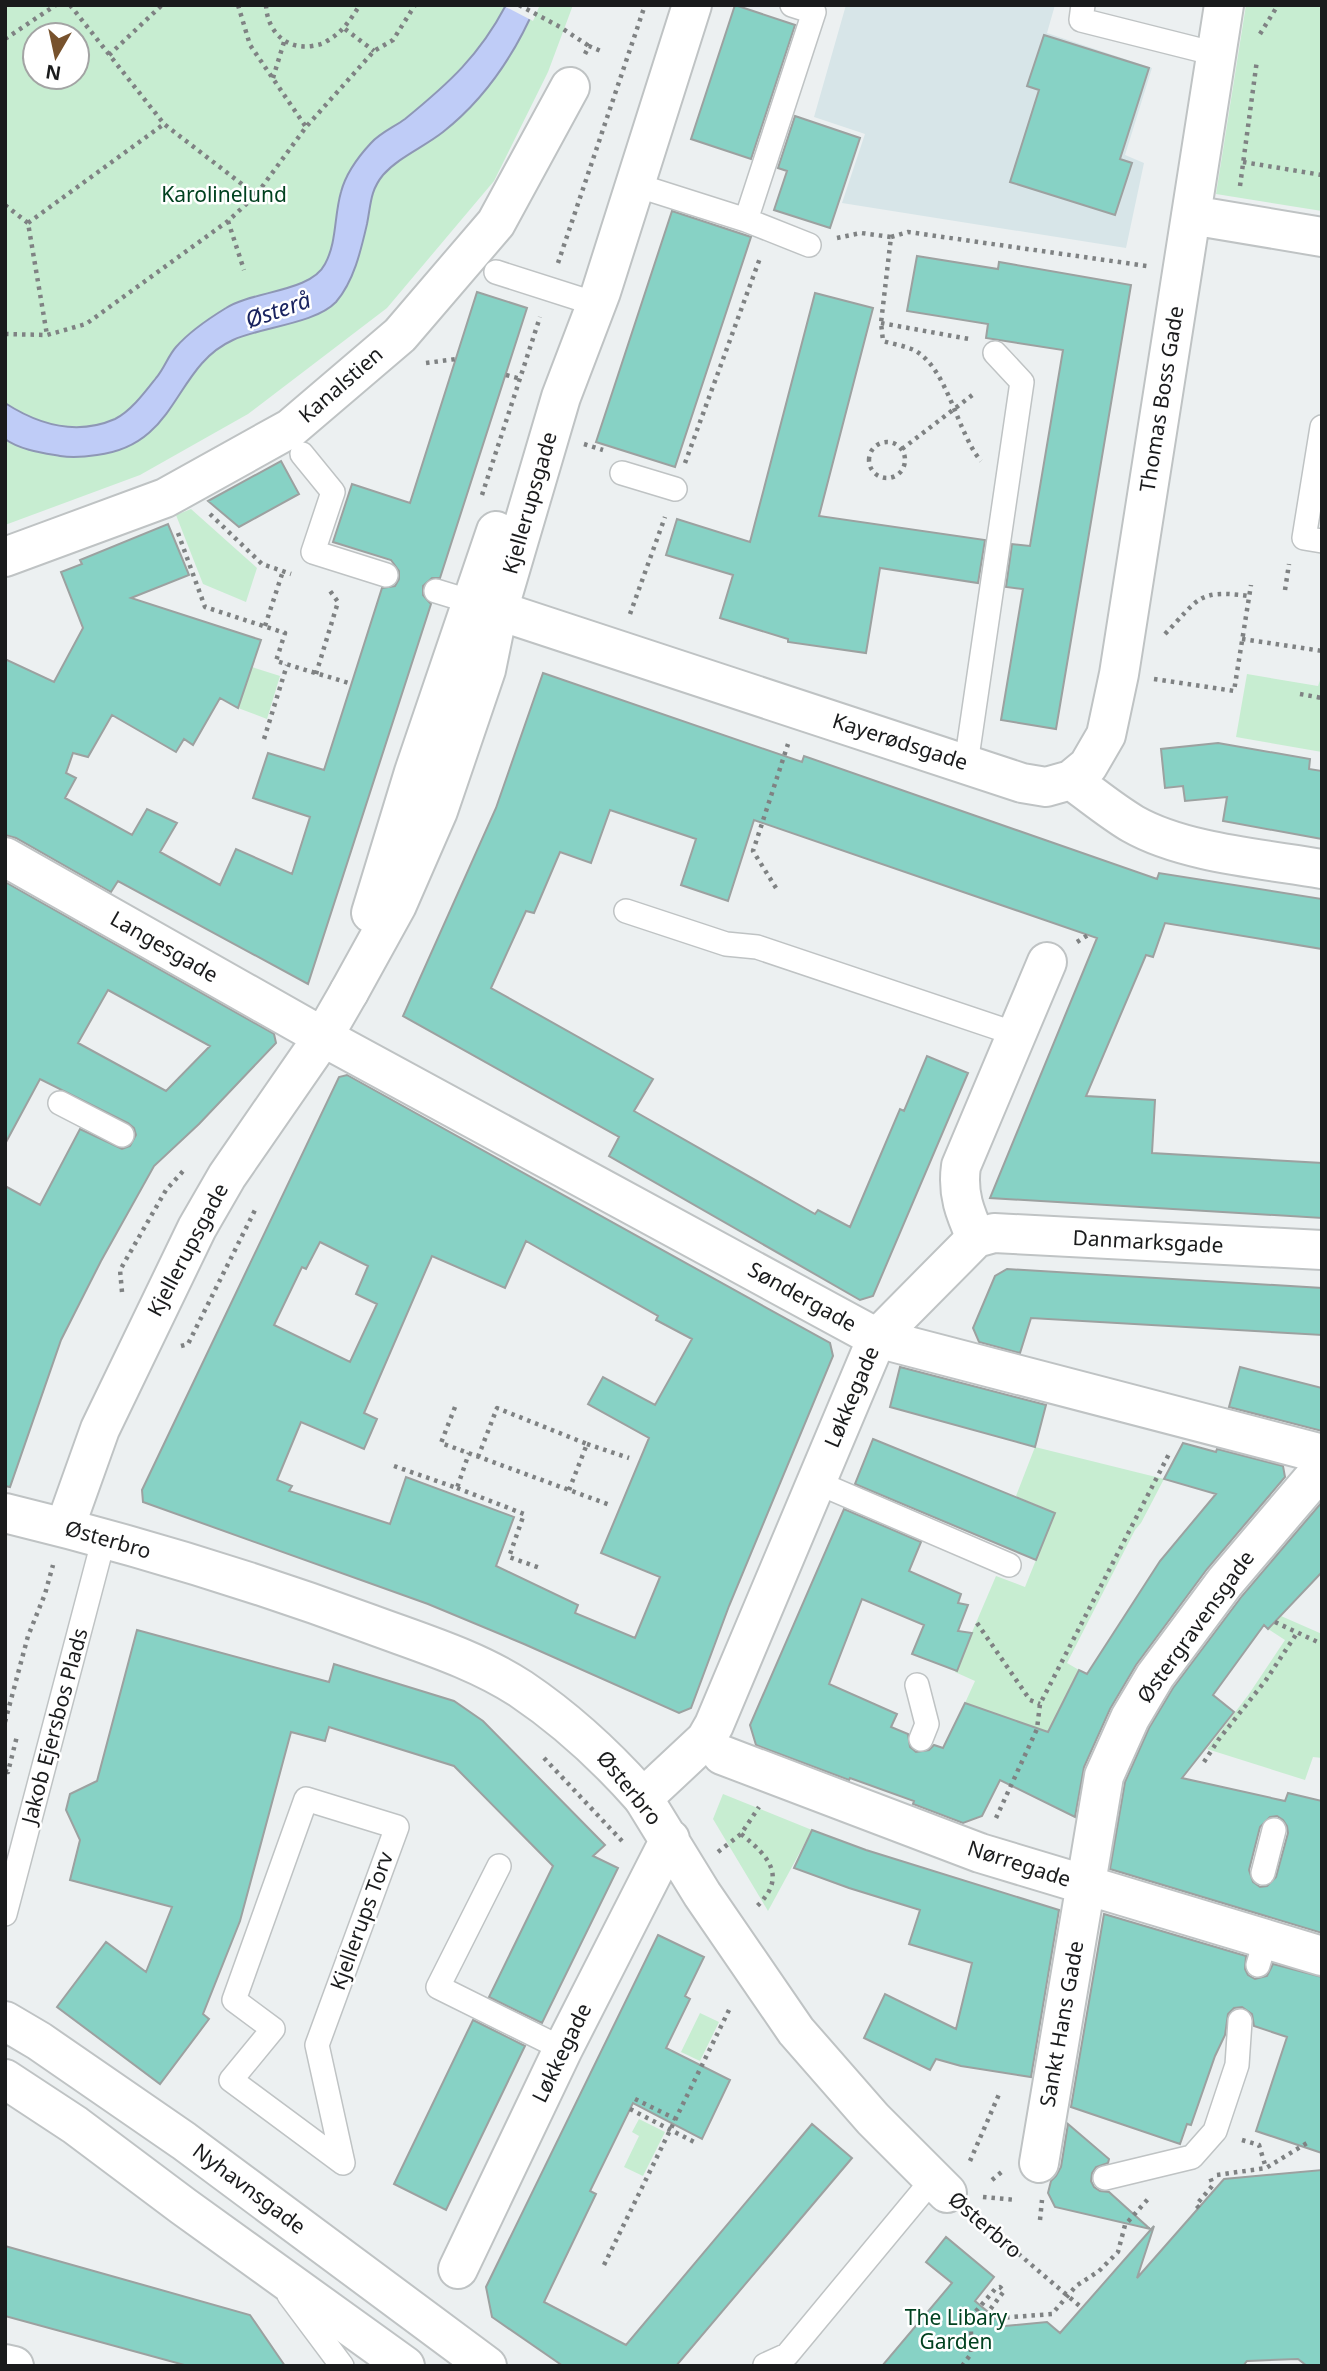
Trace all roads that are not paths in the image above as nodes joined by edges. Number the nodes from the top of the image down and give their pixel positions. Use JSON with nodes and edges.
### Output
{"nodes":[{"id":1,"x":674,"y":5,"type":"edge"},
{"id":2,"x":692,"y":5,"type":"edge"},
{"id":3,"x":792,"y":5,"type":"edge"},
{"id":4,"x":1083,"y":5,"type":"edge"},
{"id":5,"x":1224,"y":5,"type":"edge"},
{"id":6,"x":1216,"y":54,"type":"junction"},
{"id":7,"x":570,"y":87,"type":"dead end"},
{"id":8,"x":636,"y":185,"type":"junction"},
{"id":9,"x":1191,"y":215,"type":"junction"},
{"id":10,"x":746,"y":220,"type":"junction"},
{"id":11,"x":1322,"y":237,"type":"edge"},
{"id":12,"x":809,"y":245,"type":"road end"},
{"id":13,"x":496,"y":272,"type":"dead end"},
{"id":14,"x":588,"y":301,"type":"junction"},
{"id":15,"x":995,"y":353,"type":"road end"},
{"id":16,"x":1322,"y":427,"type":"edge"},
{"id":17,"x":302,"y":454,"type":"dead end"},
{"id":18,"x":622,"y":473,"type":"dead end"},
{"id":19,"x":675,"y":489,"type":"road end"},
{"id":20,"x":1322,"y":541,"type":"edge"},
{"id":21,"x":5,"y":557,"type":"edge"},
{"id":22,"x":386,"y":576,"type":"dead end"},
{"id":23,"x":436,"y":591,"type":"dead end"},
{"id":24,"x":485,"y":607,"type":"junction"},
{"id":25,"x":966,"y":764,"type":"junction"},
{"id":26,"x":1071,"y":780,"type":"junction"},
{"id":27,"x":5,"y":857,"type":"edge"},
{"id":28,"x":1322,"y":869,"type":"edge"},
{"id":29,"x":626,"y":911,"type":"dead end"},
{"id":30,"x":1047,"y":962,"type":"dead end"},
{"id":31,"x":1016,"y":1034,"type":"junction"},
{"id":32,"x":323,"y":1037,"type":"junction"},
{"id":33,"x":60,"y":1103,"type":"dead end"},
{"id":34,"x":122,"y":1135,"type":"dead end"},
{"id":35,"x":976,"y":1238,"type":"junction"},
{"id":36,"x":1322,"y":1250,"type":"edge"},
{"id":37,"x":877,"y":1338,"type":"junction"},
{"id":38,"x":1322,"y":1454,"type":"edge"},
{"id":39,"x":1322,"y":1468,"type":"edge"},
{"id":40,"x":816,"y":1482,"type":"junction"},
{"id":41,"x":5,"y":1513,"type":"edge"},
{"id":42,"x":65,"y":1527,"type":"junction"},
{"id":43,"x":104,"y":1538,"type":"junction"},
{"id":44,"x":1009,"y":1565,"type":"dead end"},
{"id":45,"x":917,"y":1685,"type":"dead end"},
{"id":46,"x":922,"y":1740,"type":"dead end"},
{"id":47,"x":722,"y":1755,"type":"dead end"},
{"id":48,"x":643,"y":1798,"type":"junction"},
{"id":49,"x":1274,"y":1830,"type":"dead end"},
{"id":50,"x":670,"y":1839,"type":"junction"},
{"id":51,"x":499,"y":1866,"type":"dead end"},
{"id":52,"x":1263,"y":1873,"type":"dead end"},
{"id":53,"x":1085,"y":1886,"type":"junction"},
{"id":54,"x":5,"y":1914,"type":"edge"},
{"id":55,"x":1322,"y":1956,"type":"edge"},
{"id":56,"x":5,"y":2021,"type":"edge"},
{"id":57,"x":1240,"y":2021,"type":"dead end"},
{"id":58,"x":273,"y":2029,"type":"joint"},
{"id":59,"x":563,"y":2049,"type":"junction"},
{"id":60,"x":5,"y":2079,"type":"edge"},
{"id":61,"x":1046,"y":2164,"type":"dead end"},
{"id":62,"x":1105,"y":2178,"type":"dead end"},
{"id":63,"x":940,"y":2186,"type":"joint"},
{"id":64,"x":268,"y":2267,"type":"junction"},
{"id":65,"x":458,"y":2269,"type":"dead end"},
{"id":66,"x":5,"y":2364,"type":"edge"},
{"id":67,"x":765,"y":2365,"type":"edge"},
{"id":68,"x":14,"y":2366,"type":"edge"},
{"id":69,"x":342,"y":2366,"type":"edge"},
{"id":70,"x":405,"y":2366,"type":"edge"},
{"id":71,"x":487,"y":2366,"type":"edge"}],
"edges":[{"from":1,"to":14,"type":"street","name":"Kjellerupsgade"},
{"from":2,"to":8,"type":"street","name":"Kjellerupsgade"},
{"from":3,"to":10,"type":"lane"},
{"from":4,"to":6,"type":"lane"},
{"from":5,"to":6,"type":"street","name":"Thomas Boss Gade"},
{"from":6,"to":9,"type":"street","name":"Thomas Boss Gade"},
{"from":7,"to":21,"type":"street","name":"Kanalstien"},
{"from":8,"to":10,"type":"lane"},
{"from":8,"to":14,"type":"street","name":"Kjellerupsgade"},
{"from":9,"to":11,"type":"street"},
{"from":9,"to":26,"type":"street","name":"Thomas Boss Gade"},
{"from":10,"to":12,"type":"lane"},
{"from":13,"to":14,"type":"lane"},
{"from":14,"to":24,"type":"street","name":"Kjellerupsgade"},
{"from":15,"to":25,"type":"lane"},
{"from":16,"to":20,"type":"lane"},
{"from":17,"to":22,"type":"lane"},
{"from":18,"to":19,"type":"lane"},
{"from":23,"to":24,"type":"lane"},
{"from":24,"to":25,"type":"street","name":"Kayerødsgade"},
{"from":24,"to":32,"type":"street","name":"Kjellerupsgade"},
{"from":25,"to":26,"type":"street","name":"Kayerødsgade"},
{"from":26,"to":28,"type":"street"},
{"from":27,"to":32,"type":"street","name":"Langesgade"},
{"from":29,"to":31,"type":"lane"},
{"from":30,"to":31,"type":"street"},
{"from":31,"to":35,"type":"street"},
{"from":32,"to":37,"type":"street","name":"Søndergade"},
{"from":32,"to":42,"type":"street","name":"Kjellerupsgade"},
{"from":33,"to":34,"type":"lane"},
{"from":35,"to":36,"type":"street","name":"Danmarksgade"},
{"from":35,"to":37,"type":"street","name":"Løkkegade"},
{"from":37,"to":38,"type":"street","name":"Søndergade"},
{"from":37,"to":40,"type":"street","name":"Løkkegade"},
{"from":39,"to":53,"type":"street","name":"Østergravensgade"},
{"from":40,"to":44,"type":"lane"},
{"from":40,"to":48,"type":"street","name":"Løkkegade"},
{"from":41,"to":42,"type":"street","name":"Østerbro"},
{"from":42,"to":43,"type":"street","name":"Østerbro"},
{"from":43,"to":48,"type":"street","name":"Østerbro"},
{"from":43,"to":54,"type":"lane","name":"Jakob Ejersbos Plads"},
{"from":45,"to":46,"type":"lane"},
{"from":47,"to":53,"type":"street","name":"Nørregade"},
{"from":48,"to":50,"type":"street","name":"Østerbro"},
{"from":49,"to":52,"type":"lane"},
{"from":50,"to":59,"type":"street","name":"Løkkegade"},
{"from":50,"to":63,"type":"street","name":"Østerbro"},
{"from":51,"to":59,"type":"lane"},
{"from":53,"to":55,"type":"street","name":"Nørregade"},
{"from":53,"to":61,"type":"street","name":"Sankt Hans Gade"},
{"from":56,"to":71,"type":"street","name":"Nyhavnsgade"},
{"from":57,"to":62,"type":"lane"},
{"from":58,"to":58,"type":"lane","name":"Kjellerups Torv"},
{"from":59,"to":65,"type":"street","name":"Løkkegade"},
{"from":60,"to":64,"type":"street"},
{"from":63,"to":67,"type":"lane"},
{"from":64,"to":69,"type":"lane"},
{"from":64,"to":70,"type":"street"},
{"from":66,"to":68,"type":"street"}]}
